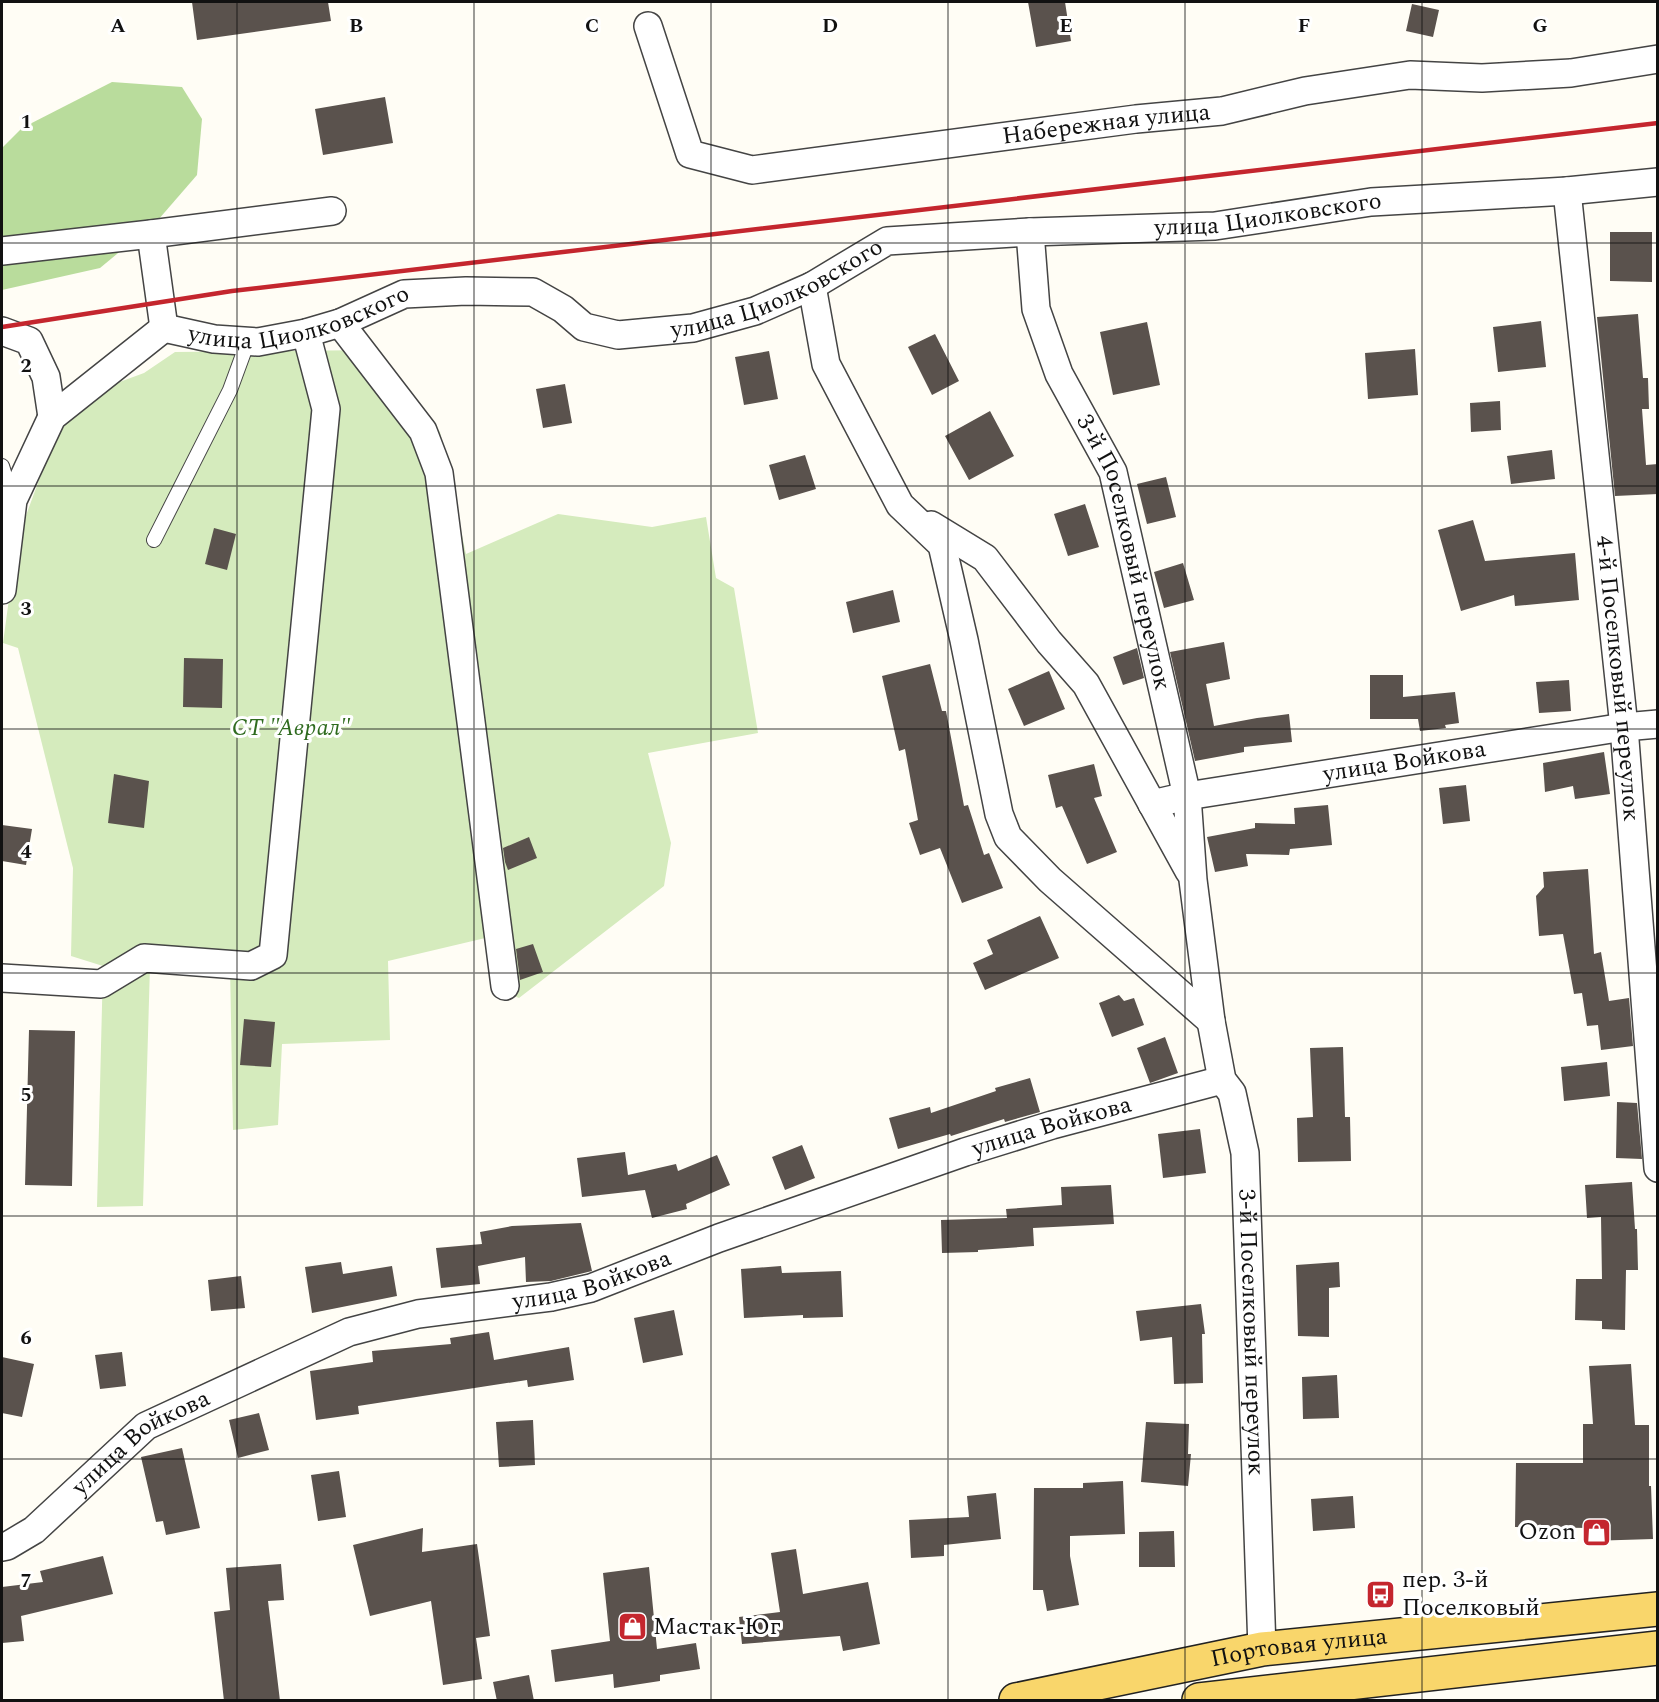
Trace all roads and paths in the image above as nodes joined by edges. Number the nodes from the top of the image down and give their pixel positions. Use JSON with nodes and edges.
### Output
{"nodes":[{"id":1,"x":648,"y":26,"type":"dead end"},
{"id":2,"x":1658,"y":59,"type":"edge"},
{"id":3,"x":1658,"y":182,"type":"edge"},
{"id":4,"x":1567,"y":191,"type":"junction"},
{"id":5,"x":332,"y":211,"type":"dead end"},
{"id":6,"x":1030,"y":232,"type":"junction"},
{"id":7,"x":151,"y":234,"type":"junction"},
{"id":8,"x":2,"y":250,"type":"edge"},
{"id":9,"x":812,"y":286,"type":"junction"},
{"id":10,"x":340,"y":323,"type":"junction"},
{"id":11,"x":164,"y":328,"type":"junction"},
{"id":12,"x":2,"y":331,"type":"edge"},
{"id":13,"x":306,"y":333,"type":"junction"},
{"id":14,"x":248,"y":341,"type":"junction"},
{"id":15,"x":52,"y":417,"type":"junction"},
{"id":16,"x":2,"y":466,"type":"edge"},
{"id":17,"x":13,"y":500,"type":"junction"},
{"id":18,"x":900,"y":505,"type":"junction"},
{"id":19,"x":154,"y":540,"type":"dead end"},
{"id":20,"x":2,"y":590,"type":"edge"},
{"id":21,"x":1658,"y":724,"type":"edge"},
{"id":22,"x":1624,"y":727,"type":"junction"},
{"id":23,"x":1186,"y":796,"type":"junction"},
{"id":24,"x":1152,"y":804,"type":"junction"},
{"id":25,"x":1193,"y":880,"type":"junction"},
{"id":26,"x":2,"y":978,"type":"edge"},
{"id":27,"x":505,"y":986,"type":"dead end"},
{"id":28,"x":1211,"y":1020,"type":"junction"},
{"id":29,"x":1222,"y":1080,"type":"junction"},
{"id":30,"x":1656,"y":1119,"type":"edge"},
{"id":31,"x":1658,"y":1168,"type":"edge"},
{"id":32,"x":2,"y":1547,"type":"edge"},
{"id":33,"x":1658,"y":1609,"type":"edge"},
{"id":34,"x":1658,"y":1648,"type":"edge"},
{"id":35,"x":1262,"y":1649,"type":"junction"},
{"id":36,"x":1207,"y":1700,"type":"edge"},
{"id":37,"x":1016,"y":1701,"type":"edge"}],
"edges":[{"from":1,"to":2,"type":"street","name":"Набережная улица"},
{"from":3,"to":4,"type":"street","name":"улица Циолковского"},
{"from":4,"to":6,"type":"street","name":"улица Циолковского"},
{"from":4,"to":22,"type":"street","name":"4-й Поселковый переулок"},
{"from":5,"to":7,"type":"street"},
{"from":6,"to":9,"type":"street","name":"улица Циолковского"},
{"from":6,"to":23,"type":"street","name":"3-й Поселковый переулок"},
{"from":7,"to":8,"type":"street"},
{"from":7,"to":11,"type":"street"},
{"from":9,"to":10,"type":"street","name":"улица Циолковского"},
{"from":9,"to":18,"type":"street"},
{"from":10,"to":13,"type":"street","name":"улица Циолковского"},
{"from":10,"to":27,"type":"street"},
{"from":11,"to":14,"type":"street","name":"улица Циолковского"},
{"from":11,"to":15,"type":"street","name":"улица Циолковского"},
{"from":12,"to":15,"type":"street"},
{"from":13,"to":14,"type":"street","name":"улица Циолковского"},
{"from":13,"to":26,"type":"street"},
{"from":14,"to":19,"type":"lane"},
{"from":15,"to":17,"type":"street"},
{"from":16,"to":17,"type":"lane"},
{"from":17,"to":20,"type":"street"},
{"from":18,"to":24,"type":"street","name":"3-й Поселковый переулок"},
{"from":18,"to":28,"type":"street"},
{"from":21,"to":22,"type":"street","name":"улица Войкова"},
{"from":22,"to":23,"type":"street","name":"улица Войкова"},
{"from":22,"to":30,"type":"street","name":"4-й Поселковый переулок"},
{"from":23,"to":24,"type":"street","name":"улица Войкова"},
{"from":23,"to":25,"type":"street","name":"3-й Поселковый переулок"},
{"from":24,"to":25,"type":"street","name":"3-й Поселковый переулок"},
{"from":25,"to":28,"type":"street","name":"3-й Поселковый переулок"},
{"from":28,"to":29,"type":"street","name":"3-й Поселковый переулок"},
{"from":29,"to":32,"type":"street","name":"улица Войкова"},
{"from":29,"to":35,"type":"street","name":"3-й Поселковый переулок"},
{"from":30,"to":31,"type":"street","name":"4-й Поселковый переулок"},
{"from":33,"to":35,"type":"main road","name":"Портовая улица"},
{"from":34,"to":36,"type":"main road","name":"Портовая улица"},
{"from":35,"to":37,"type":"main road","name":"Портовая улица"}]}
